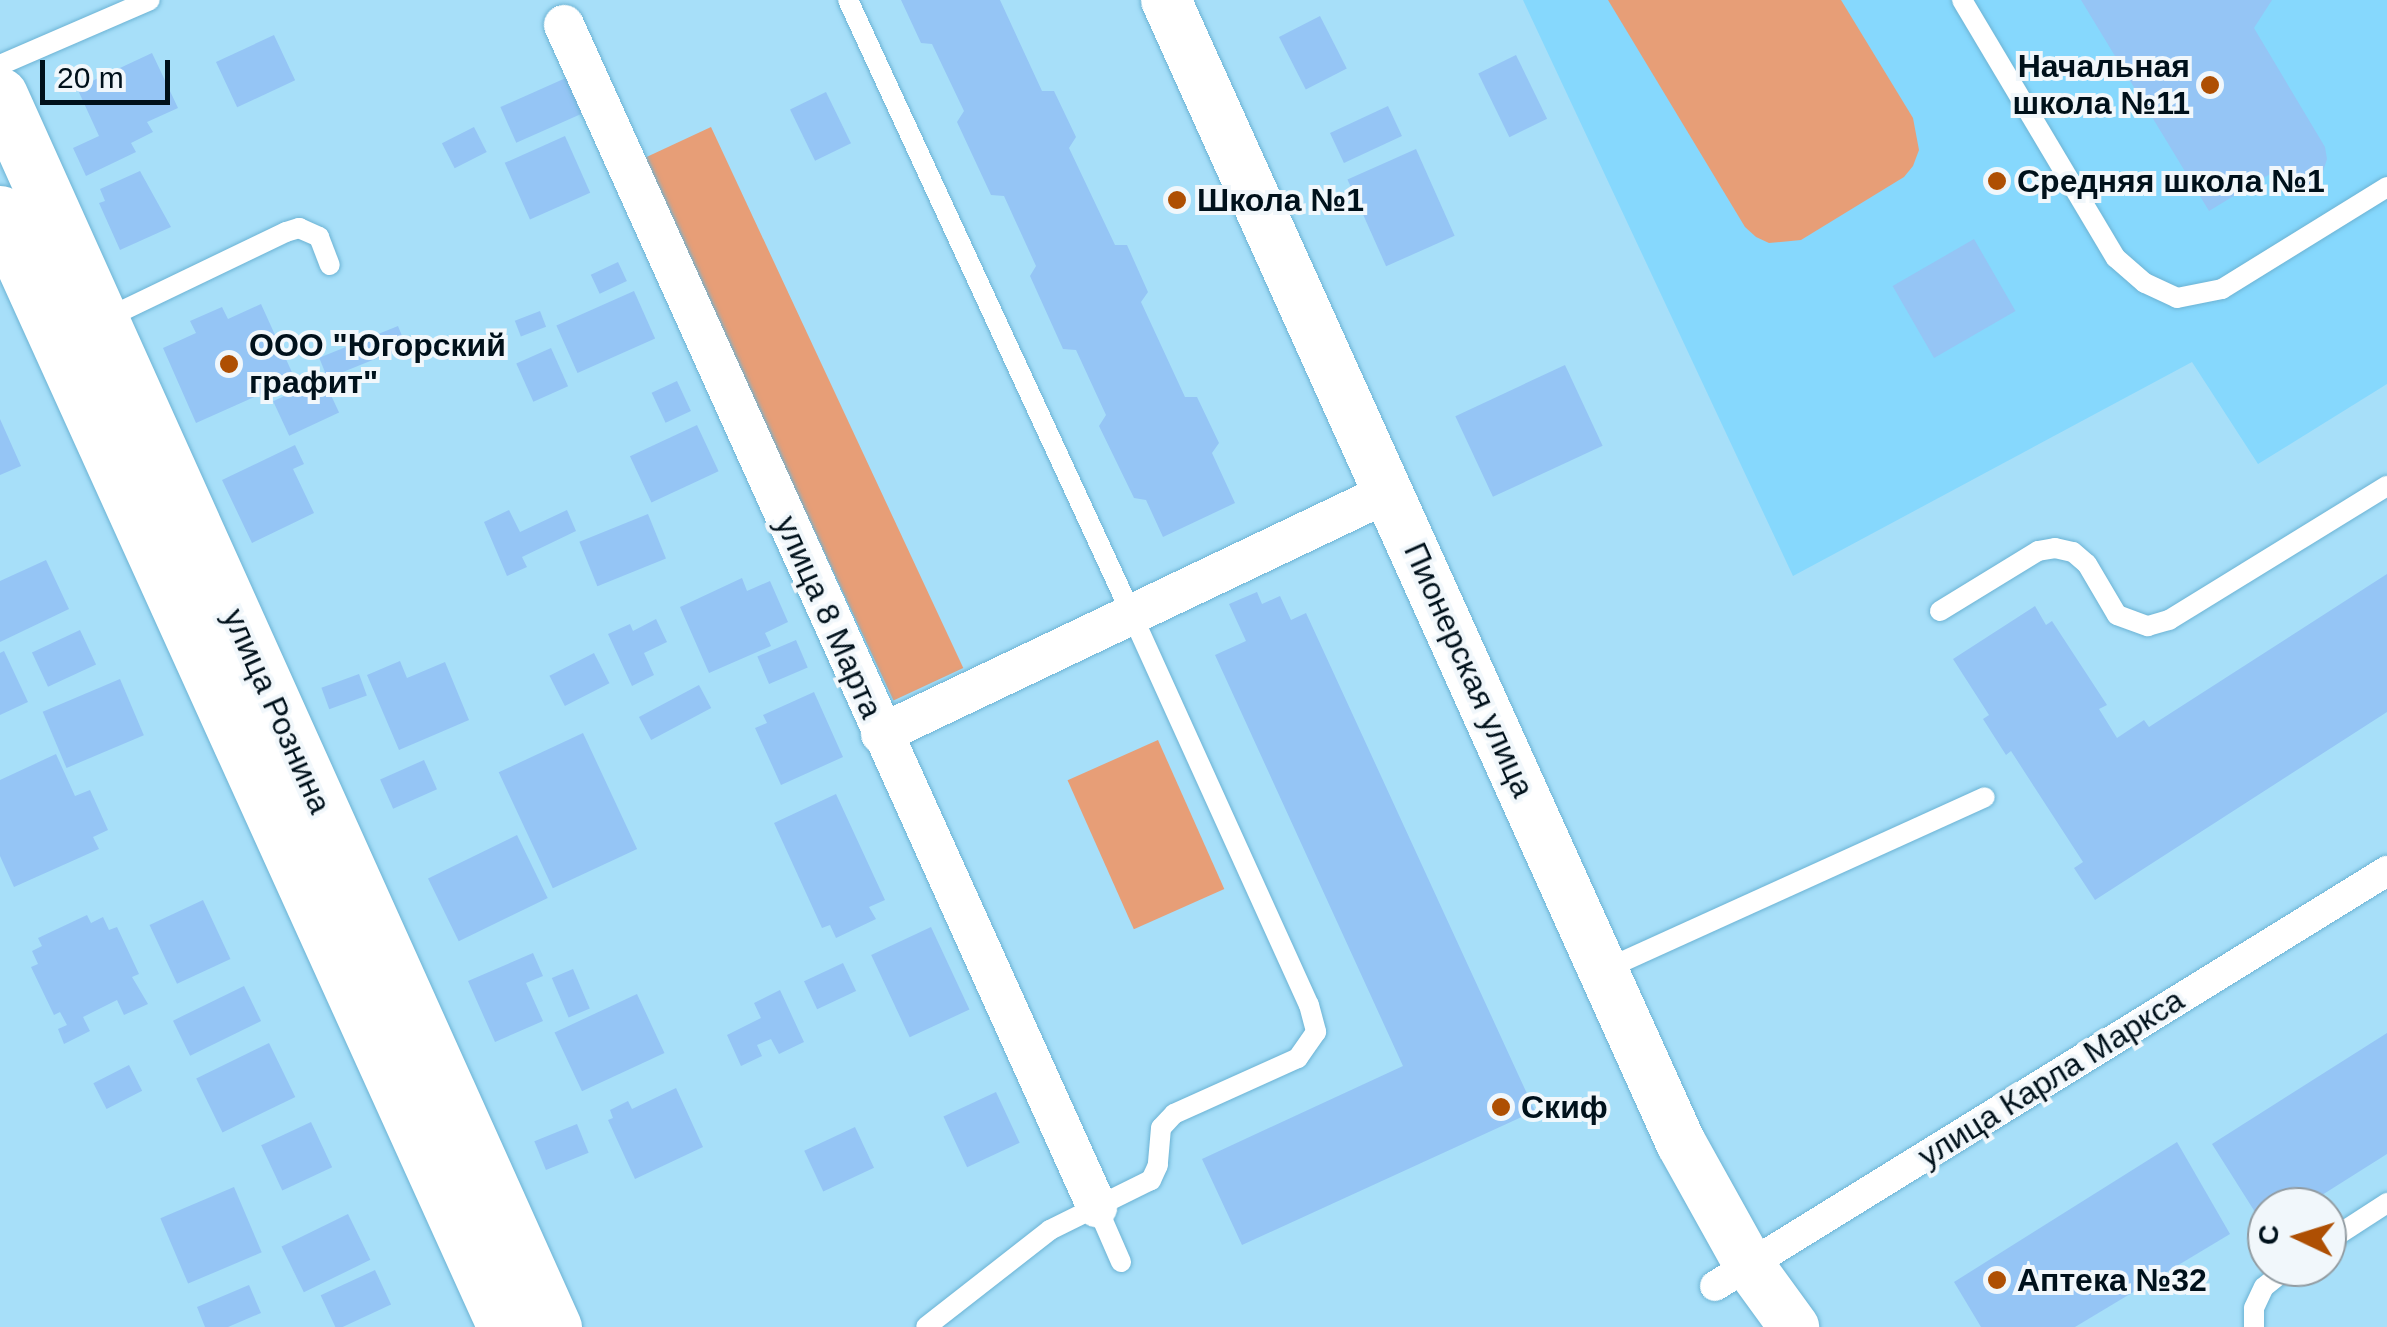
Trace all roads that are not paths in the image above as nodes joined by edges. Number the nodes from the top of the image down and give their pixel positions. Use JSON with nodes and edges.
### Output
{"nodes":[{"id":1,"x":150,"y":0,"type":"edge"},
{"id":2,"x":848,"y":0,"type":"edge"},
{"id":3,"x":1166,"y":0,"type":"edge"},
{"id":4,"x":1962,"y":0,"type":"edge"},
{"id":5,"x":564,"y":25,"type":"dead end"},
{"id":6,"x":0,"y":65,"type":"edge"},
{"id":7,"x":0,"y":95,"type":"edge"},
{"id":8,"x":2387,"y":187,"type":"edge"},
{"id":9,"x":0,"y":214,"type":"edge"},
{"id":10,"x":330,"y":265,"type":"dead end"},
{"id":11,"x":102,"y":320,"type":"junction"},
{"id":12,"x":2387,"y":486,"type":"edge"},
{"id":13,"x":1389,"y":492,"type":"junction"},
{"id":14,"x":1940,"y":611,"type":"dead end"},
{"id":15,"x":1132,"y":615,"type":"junction"},
{"id":16,"x":881,"y":734,"type":"junction"},
{"id":17,"x":1984,"y":797,"type":"dead end"},
{"id":18,"x":2387,"y":871,"type":"edge"},
{"id":19,"x":1604,"y":970,"type":"junction"},
{"id":20,"x":2387,"y":1203,"type":"edge"},
{"id":21,"x":1097,"y":1207,"type":"junction"},
{"id":22,"x":2347,"y":1229,"type":"edge"},
{"id":23,"x":1120,"y":1262,"type":"dead end"},
{"id":24,"x":1732,"y":1276,"type":"junction"},
{"id":25,"x":2264,"y":1287,"type":"edge"},
{"id":26,"x":505,"y":1327,"type":"edge"},
{"id":27,"x":554,"y":1327,"type":"edge"},
{"id":28,"x":926,"y":1327,"type":"edge"},
{"id":29,"x":1794,"y":1327,"type":"edge"},
{"id":30,"x":2254,"y":1327,"type":"edge"}],
"edges":[{"from":1,"to":6,"type":"lane"},
{"from":2,"to":15,"type":"lane"},
{"from":3,"to":13,"type":"street","name":"Пионерская улица"},
{"from":4,"to":8,"type":"lane"},
{"from":5,"to":16,"type":"street","name":"улица 8 Марта"},
{"from":7,"to":11,"type":"main road","name":"улица Рознина"},
{"from":9,"to":26,"type":"main road","name":"улица Рознина"},
{"from":10,"to":11,"type":"lane"},
{"from":11,"to":27,"type":"main road","name":"улица Рознина"},
{"from":12,"to":14,"type":"lane"},
{"from":13,"to":15,"type":"street"},
{"from":13,"to":19,"type":"street","name":"Пионерская улица"},
{"from":15,"to":16,"type":"street"},
{"from":15,"to":21,"type":"lane"},
{"from":16,"to":21,"type":"street","name":"улица 8 Марта"},
{"from":17,"to":19,"type":"lane"},
{"from":18,"to":24,"type":"street","name":"улица Карла Маркса"},
{"from":19,"to":24,"type":"street","name":"Пионерская улица"},
{"from":20,"to":22,"type":"lane"},
{"from":21,"to":23,"type":"lane"},
{"from":21,"to":28,"type":"lane"},
{"from":24,"to":29,"type":"street","name":"Пионерская улица"},
{"from":25,"to":30,"type":"lane"}]}
